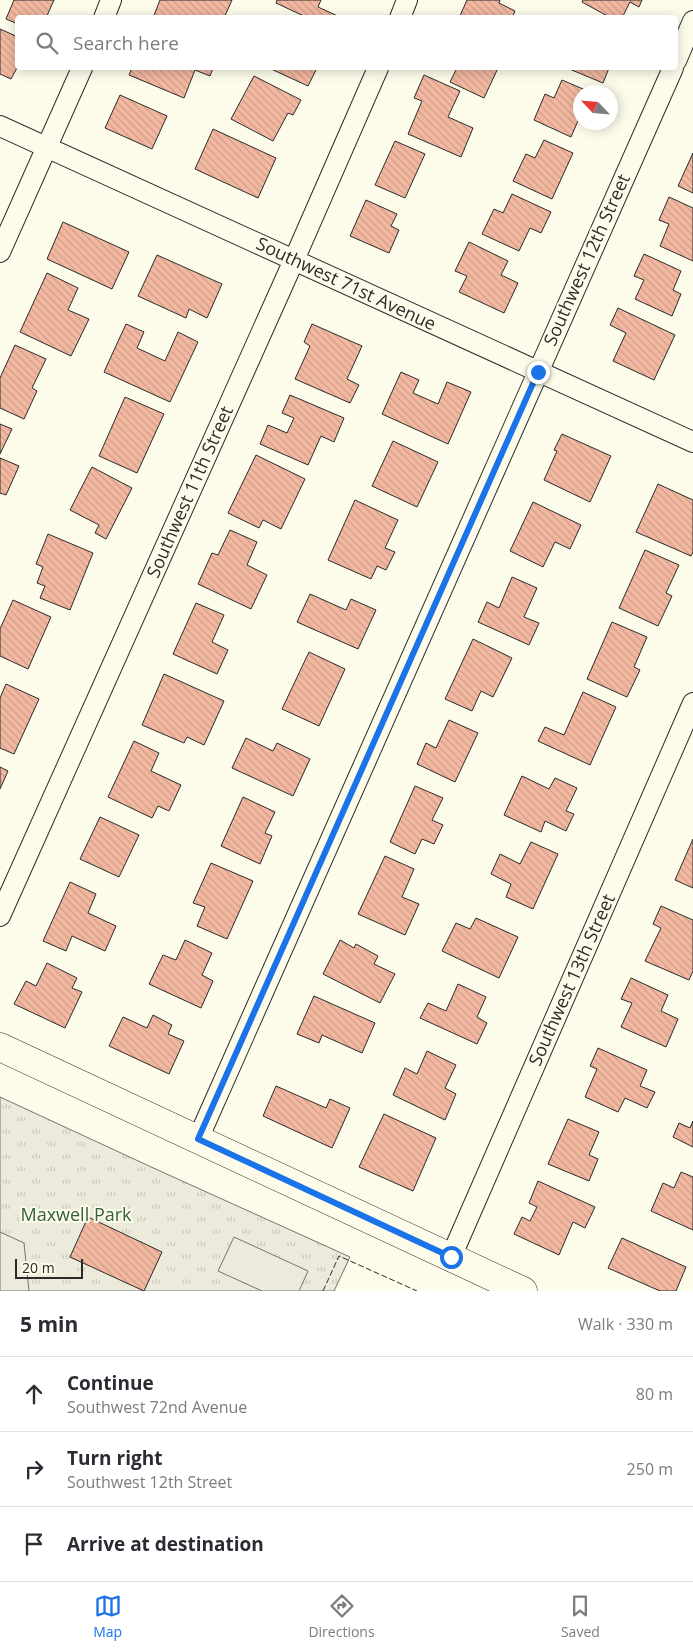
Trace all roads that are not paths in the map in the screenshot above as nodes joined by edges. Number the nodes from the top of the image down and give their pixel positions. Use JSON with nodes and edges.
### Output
{"nodes":[{"id":1,"x":111,"y":0,"type":"edge"},
{"id":2,"x":407,"y":0,"type":"edge"},
{"id":3,"x":105,"y":15,"type":"edge"},
{"id":4,"x":401,"y":15,"type":"edge"},
{"id":5,"x":693,"y":21,"type":"edge"},
{"id":6,"x":678,"y":56,"type":"edge"},
{"id":7,"x":81,"y":70,"type":"edge"},
{"id":8,"x":377,"y":70,"type":"edge"},
{"id":9,"x":671,"y":70,"type":"edge"},
{"id":10,"x":0,"y":126,"type":"edge"},
{"id":11,"x":47,"y":147,"type":"junction"},
{"id":12,"x":0,"y":252,"type":"edge"},
{"id":13,"x":294,"y":260,"type":"junction"},
{"id":14,"x":538,"y":372,"type":"junction"},
{"id":15,"x":693,"y":442,"type":"edge"},
{"id":16,"x":693,"y":703,"type":"edge"},
{"id":17,"x":0,"y":916,"type":"edge"},
{"id":18,"x":0,"y":1047,"type":"edge"},
{"id":19,"x":198,"y":1139,"type":"junction"},
{"id":20,"x":451,"y":1257,"type":"junction"},
{"id":21,"x":523,"y":1291,"type":"edge"}],
"edges":[{"from":1,"to":3,"type":"street"},
{"from":2,"to":4,"type":"street"},
{"from":5,"to":6,"type":"street"},
{"from":7,"to":11,"type":"street"},
{"from":8,"to":13,"type":"street","name":"Southwest 11th Street"},
{"from":9,"to":14,"type":"street","name":"Southwest 12th Street"},
{"from":10,"to":11,"type":"street","name":"Southwest 71st Avenue"},
{"from":11,"to":12,"type":"street"},
{"from":11,"to":13,"type":"street","name":"Southwest 71st Avenue"},
{"from":13,"to":14,"type":"street","name":"Southwest 71st Avenue"},
{"from":13,"to":17,"type":"street","name":"Southwest 11th Street"},
{"from":14,"to":15,"type":"street","name":"Southwest 71st Avenue"},
{"from":14,"to":19,"type":"street","name":"Southwest 12th Street"},
{"from":16,"to":20,"type":"street","name":"Southwest 13th Street"},
{"from":18,"to":19,"type":"street"},
{"from":19,"to":20,"type":"street"},
{"from":20,"to":21,"type":"street"}]}
